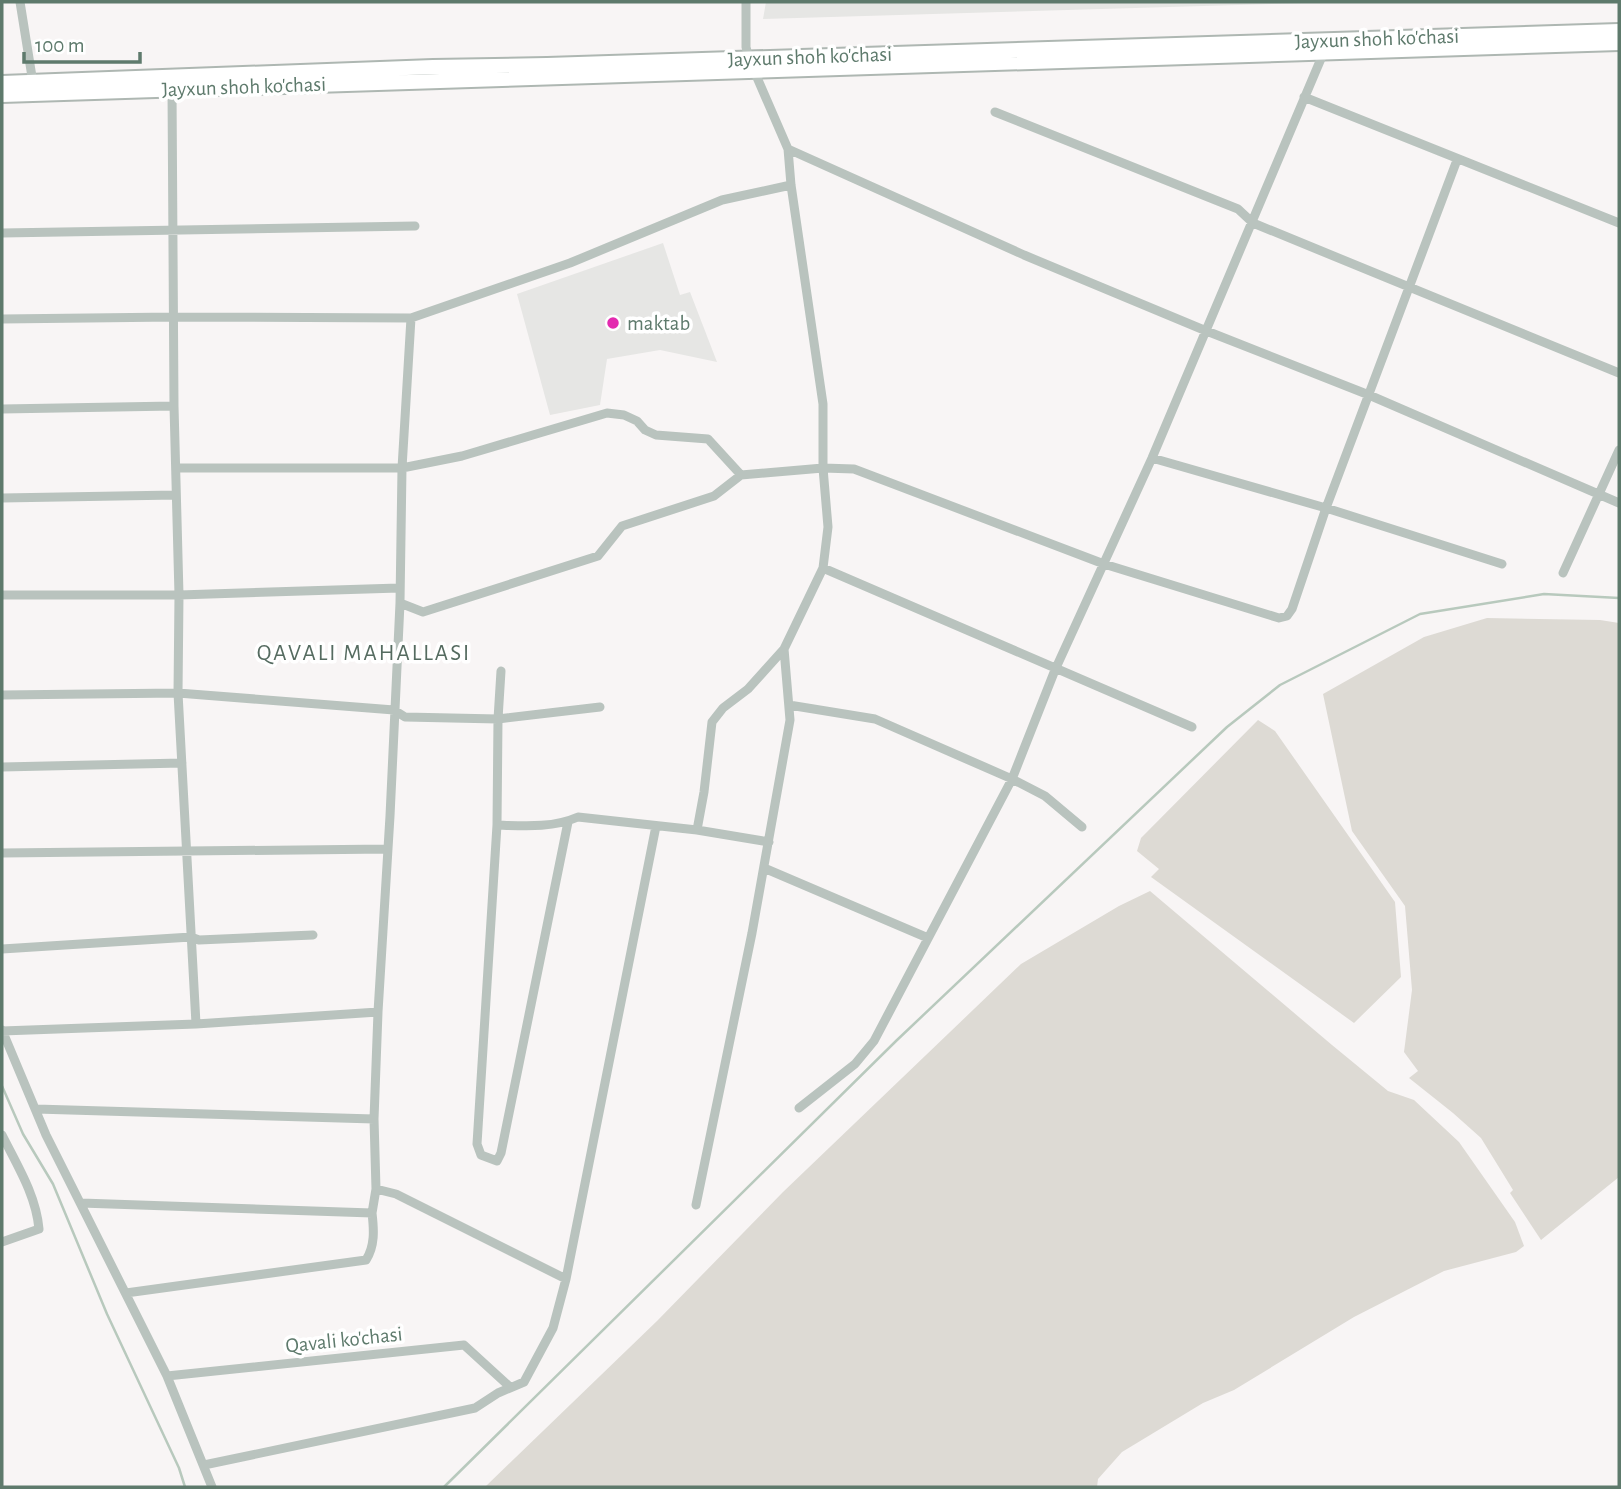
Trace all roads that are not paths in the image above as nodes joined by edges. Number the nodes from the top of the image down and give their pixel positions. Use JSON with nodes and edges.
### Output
{"nodes":[{"id":1,"x":20,"y":2,"type":"edge"},
{"id":2,"x":747,"y":2,"type":"edge"},
{"id":3,"x":1619,"y":31,"type":"edge"},
{"id":4,"x":1619,"y":43,"type":"edge"},
{"id":5,"x":1323,"y":54,"type":"junction"},
{"id":6,"x":753,"y":65,"type":"junction"},
{"id":7,"x":2,"y":83,"type":"edge"},
{"id":8,"x":33,"y":83,"type":"junction"},
{"id":9,"x":172,"y":89,"type":"junction"},
{"id":10,"x":2,"y":95,"type":"edge"},
{"id":11,"x":1304,"y":97,"type":"junction"},
{"id":12,"x":995,"y":112,"type":"dead end"},
{"id":13,"x":788,"y":149,"type":"junction"},
{"id":14,"x":1457,"y":160,"type":"junction"},
{"id":15,"x":791,"y":185,"type":"junction"},
{"id":16,"x":1253,"y":223,"type":"junction"},
{"id":17,"x":1619,"y":223,"type":"edge"},
{"id":18,"x":415,"y":226,"type":"dead end"},
{"id":19,"x":174,"y":230,"type":"junction"},
{"id":20,"x":2,"y":233,"type":"edge"},
{"id":21,"x":1408,"y":288,"type":"junction"},
{"id":22,"x":174,"y":317,"type":"junction"},
{"id":23,"x":411,"y":318,"type":"junction"},
{"id":24,"x":2,"y":319,"type":"edge"},
{"id":25,"x":1204,"y":330,"type":"junction"},
{"id":26,"x":1619,"y":373,"type":"edge"},
{"id":27,"x":1369,"y":395,"type":"junction"},
{"id":28,"x":174,"y":407,"type":"junction"},
{"id":29,"x":2,"y":409,"type":"edge"},
{"id":30,"x":1619,"y":450,"type":"edge"},
{"id":31,"x":1152,"y":458,"type":"junction"},
{"id":32,"x":177,"y":468,"type":"junction"},
{"id":33,"x":402,"y":468,"type":"junction"},
{"id":34,"x":823,"y":468,"type":"junction"},
{"id":35,"x":741,"y":475,"type":"junction"},
{"id":36,"x":176,"y":495,"type":"junction"},
{"id":37,"x":1600,"y":495,"type":"junction"},
{"id":38,"x":2,"y":498,"type":"edge"},
{"id":39,"x":1619,"y":503,"type":"edge"},
{"id":40,"x":1326,"y":508,"type":"junction"},
{"id":41,"x":1104,"y":564,"type":"junction"},
{"id":42,"x":1502,"y":564,"type":"dead end"},
{"id":43,"x":823,"y":568,"type":"junction"},
{"id":44,"x":1563,"y":573,"type":"dead end"},
{"id":45,"x":399,"y":588,"type":"junction"},
{"id":46,"x":2,"y":595,"type":"edge"},
{"id":47,"x":179,"y":595,"type":"junction"},
{"id":48,"x":400,"y":603,"type":"junction"},
{"id":49,"x":784,"y":649,"type":"junction"},
{"id":50,"x":1055,"y":670,"type":"junction"},
{"id":51,"x":501,"y":671,"type":"dead end"},
{"id":52,"x":178,"y":693,"type":"junction"},
{"id":53,"x":2,"y":695,"type":"edge"},
{"id":54,"x":789,"y":705,"type":"junction"},
{"id":55,"x":600,"y":707,"type":"dead end"},
{"id":56,"x":394,"y":710,"type":"junction"},
{"id":57,"x":498,"y":719,"type":"junction"},
{"id":58,"x":1192,"y":727,"type":"dead end"},
{"id":59,"x":182,"y":763,"type":"junction"},
{"id":60,"x":2,"y":767,"type":"edge"},
{"id":61,"x":1012,"y":779,"type":"junction"},
{"id":62,"x":568,"y":822,"type":"junction"},
{"id":63,"x":497,"y":825,"type":"junction"},
{"id":64,"x":656,"y":826,"type":"junction"},
{"id":65,"x":1082,"y":827,"type":"dead end"},
{"id":66,"x":697,"y":830,"type":"junction"},
{"id":67,"x":769,"y":842,"type":"junction"},
{"id":68,"x":387,"y":849,"type":"junction"},
{"id":69,"x":187,"y":850,"type":"junction"},
{"id":70,"x":2,"y":853,"type":"edge"},
{"id":71,"x":764,"y":868,"type":"junction"},
{"id":72,"x":313,"y":935,"type":"dead end"},
{"id":73,"x":191,"y":937,"type":"junction"},
{"id":74,"x":928,"y":938,"type":"junction"},
{"id":75,"x":2,"y":949,"type":"edge"},
{"id":76,"x":378,"y":1012,"type":"junction"},
{"id":77,"x":196,"y":1024,"type":"junction"},
{"id":78,"x":2,"y":1030,"type":"edge"},
{"id":79,"x":799,"y":1108,"type":"dead end"},
{"id":80,"x":36,"y":1109,"type":"junction"},
{"id":81,"x":374,"y":1119,"type":"junction"},
{"id":82,"x":2,"y":1135,"type":"edge"},
{"id":83,"x":376,"y":1188,"type":"junction"},
{"id":84,"x":81,"y":1203,"type":"junction"},
{"id":85,"x":696,"y":1205,"type":"dead end"},
{"id":86,"x":372,"y":1213,"type":"junction"},
{"id":87,"x":2,"y":1242,"type":"edge"},
{"id":88,"x":566,"y":1279,"type":"junction"},
{"id":89,"x":126,"y":1293,"type":"junction"},
{"id":90,"x":167,"y":1376,"type":"junction"},
{"id":91,"x":510,"y":1387,"type":"junction"},
{"id":92,"x":204,"y":1465,"type":"junction"},
{"id":93,"x":212,"y":1487,"type":"edge"}],
"edges":[{"from":1,"to":8,"type":"street"},
{"from":2,"to":6,"type":"street"},
{"from":3,"to":6,"type":"highway","name":"Jayxun shoh ko'chasi"},
{"from":4,"to":5,"type":"highway","name":"Jayxun shoh ko'chasi"},
{"from":5,"to":6,"type":"highway","name":"Jayxun shoh ko'chasi"},
{"from":5,"to":11,"type":"street"},
{"from":6,"to":8,"type":"highway","name":"Jayxun shoh ko'chasi"},
{"from":6,"to":9,"type":"highway","name":"Jayxun shoh ko'chasi"},
{"from":6,"to":13,"type":"street"},
{"from":7,"to":8,"type":"highway","name":"Jayxun shoh ko'chasi"},
{"from":9,"to":10,"type":"highway","name":"Jayxun shoh ko'chasi"},
{"from":9,"to":19,"type":"street"},
{"from":11,"to":14,"type":"street"},
{"from":11,"to":16,"type":"street"},
{"from":12,"to":16,"type":"street"},
{"from":13,"to":15,"type":"street"},
{"from":13,"to":25,"type":"street"},
{"from":14,"to":17,"type":"street"},
{"from":14,"to":21,"type":"street"},
{"from":15,"to":23,"type":"street"},
{"from":15,"to":34,"type":"street"},
{"from":16,"to":21,"type":"street"},
{"from":16,"to":25,"type":"street"},
{"from":18,"to":19,"type":"street"},
{"from":19,"to":20,"type":"street"},
{"from":19,"to":22,"type":"street"},
{"from":21,"to":26,"type":"street"},
{"from":21,"to":27,"type":"street"},
{"from":22,"to":23,"type":"street"},
{"from":22,"to":24,"type":"street"},
{"from":22,"to":28,"type":"street"},
{"from":23,"to":33,"type":"street"},
{"from":25,"to":27,"type":"street"},
{"from":25,"to":31,"type":"street"},
{"from":27,"to":37,"type":"street"},
{"from":27,"to":40,"type":"street"},
{"from":28,"to":29,"type":"street"},
{"from":28,"to":32,"type":"street"},
{"from":30,"to":37,"type":"street"},
{"from":31,"to":40,"type":"street"},
{"from":31,"to":41,"type":"street"},
{"from":32,"to":33,"type":"street"},
{"from":32,"to":36,"type":"street"},
{"from":33,"to":35,"type":"street"},
{"from":33,"to":45,"type":"street"},
{"from":34,"to":35,"type":"street"},
{"from":34,"to":41,"type":"street"},
{"from":34,"to":43,"type":"street"},
{"from":35,"to":48,"type":"street"},
{"from":36,"to":38,"type":"street"},
{"from":36,"to":47,"type":"street"},
{"from":37,"to":39,"type":"street"},
{"from":37,"to":44,"type":"street"},
{"from":40,"to":41,"type":"street"},
{"from":40,"to":42,"type":"street"},
{"from":41,"to":50,"type":"street"},
{"from":43,"to":49,"type":"street"},
{"from":43,"to":50,"type":"street"},
{"from":45,"to":47,"type":"street"},
{"from":45,"to":48,"type":"street"},
{"from":46,"to":47,"type":"street"},
{"from":47,"to":52,"type":"street"},
{"from":48,"to":56,"type":"street"},
{"from":49,"to":54,"type":"street"},
{"from":49,"to":66,"type":"street"},
{"from":50,"to":58,"type":"street"},
{"from":50,"to":61,"type":"street"},
{"from":51,"to":57,"type":"street"},
{"from":52,"to":53,"type":"street"},
{"from":52,"to":56,"type":"street"},
{"from":52,"to":59,"type":"street"},
{"from":54,"to":61,"type":"street"},
{"from":54,"to":67,"type":"street"},
{"from":55,"to":57,"type":"street"},
{"from":56,"to":57,"type":"street"},
{"from":56,"to":68,"type":"street"},
{"from":57,"to":63,"type":"street"},
{"from":59,"to":60,"type":"street"},
{"from":59,"to":69,"type":"street"},
{"from":61,"to":65,"type":"street"},
{"from":61,"to":74,"type":"street"},
{"from":62,"to":63,"type":"street"},
{"from":62,"to":63,"type":"street"},
{"from":62,"to":64,"type":"street"},
{"from":64,"to":66,"type":"street"},
{"from":64,"to":88,"type":"street"},
{"from":66,"to":67,"type":"street"},
{"from":67,"to":71,"type":"street"},
{"from":68,"to":69,"type":"street"},
{"from":68,"to":76,"type":"street"},
{"from":69,"to":70,"type":"street"},
{"from":69,"to":73,"type":"street"},
{"from":71,"to":74,"type":"street"},
{"from":71,"to":85,"type":"street"},
{"from":72,"to":73,"type":"street"},
{"from":73,"to":75,"type":"street"},
{"from":73,"to":77,"type":"street"},
{"from":74,"to":79,"type":"street"},
{"from":76,"to":77,"type":"street"},
{"from":76,"to":81,"type":"street"},
{"from":77,"to":78,"type":"street"},
{"from":78,"to":80,"type":"street"},
{"from":80,"to":81,"type":"street"},
{"from":80,"to":84,"type":"street"},
{"from":81,"to":83,"type":"street"},
{"from":82,"to":87,"type":"street"},
{"from":83,"to":86,"type":"street"},
{"from":83,"to":88,"type":"street"},
{"from":84,"to":86,"type":"street"},
{"from":84,"to":89,"type":"street"},
{"from":86,"to":89,"type":"street"},
{"from":88,"to":91,"type":"street"},
{"from":89,"to":90,"type":"street"},
{"from":90,"to":91,"type":"street","name":"Qavali ko'chasi"},
{"from":90,"to":92,"type":"street"},
{"from":91,"to":92,"type":"street"},
{"from":92,"to":93,"type":"street"}]}
